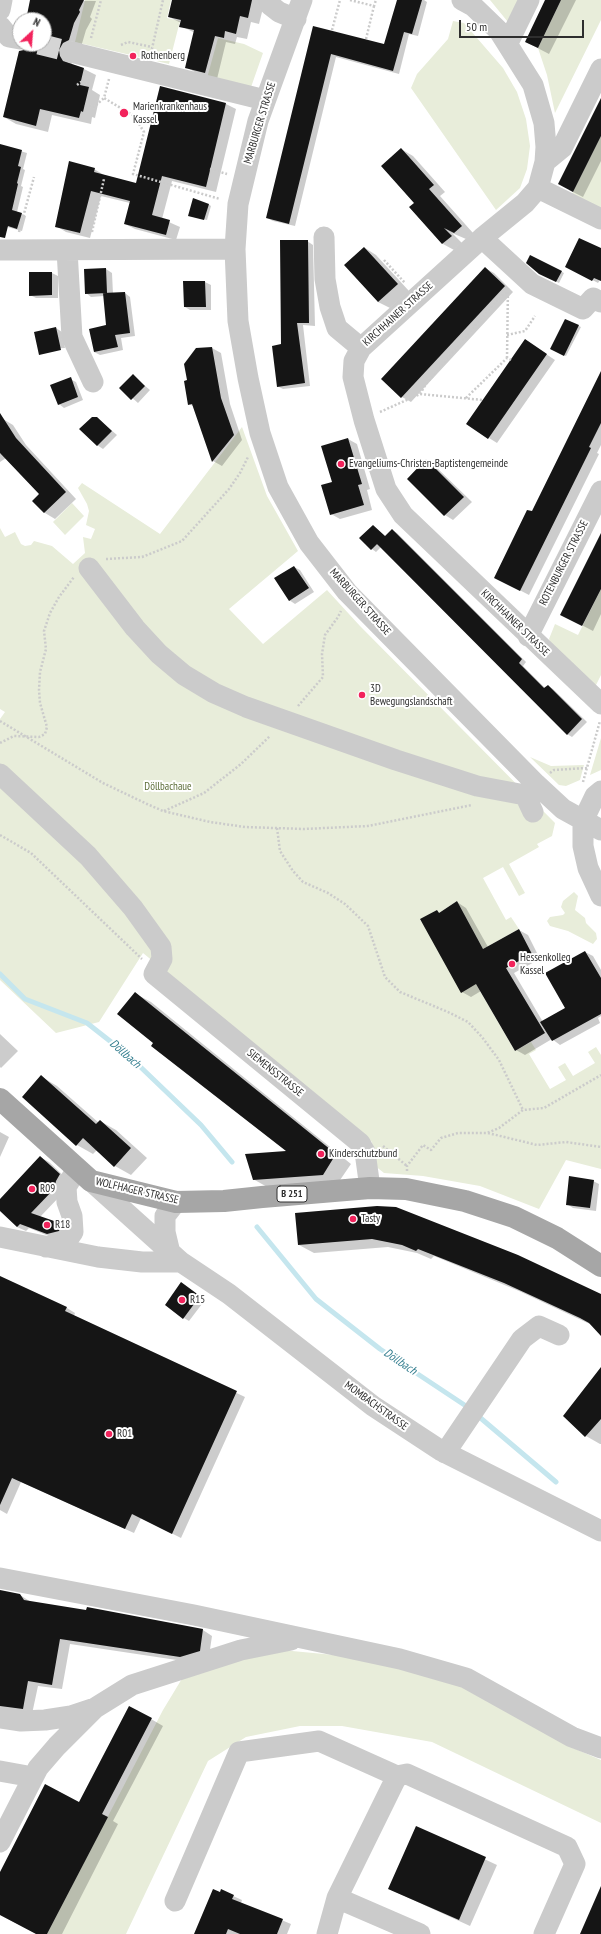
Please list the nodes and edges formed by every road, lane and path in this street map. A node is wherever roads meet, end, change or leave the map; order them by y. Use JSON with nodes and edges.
{"nodes":[{"id":1,"x":2,"y":0,"type":"edge"},
{"id":2,"x":101,"y":0,"type":"edge"},
{"id":3,"x":163,"y":0,"type":"edge"},
{"id":4,"x":268,"y":0,"type":"edge"},
{"id":5,"x":340,"y":0,"type":"edge"},
{"id":6,"x":350,"y":0,"type":"edge"},
{"id":7,"x":376,"y":0,"type":"edge"},
{"id":8,"x":462,"y":0,"type":"edge"},
{"id":9,"x":529,"y":0,"type":"edge"},
{"id":10,"x":374,"y":6,"type":"junction"},
{"id":11,"x":299,"y":9,"type":"edge"},
{"id":12,"x":0,"y":10,"type":"edge"},
{"id":13,"x":0,"y":26,"type":"edge"},
{"id":14,"x":332,"y":30,"type":"dead end"},
{"id":15,"x":12,"y":38,"type":"edge"},
{"id":16,"x":366,"y":39,"type":"dead end"},
{"id":17,"x":508,"y":43,"type":"junction"},
{"id":18,"x":79,"y":54,"type":"joint"},
{"id":19,"x":113,"y":62,"type":"junction"},
{"id":20,"x":601,"y":69,"type":"edge"},
{"id":21,"x":147,"y":71,"type":"junction"},
{"id":22,"x":81,"y":82,"type":"dead end"},
{"id":23,"x":77,"y":85,"type":"dead end"},
{"id":24,"x":104,"y":98,"type":"junction"},
{"id":25,"x":265,"y":100,"type":"junction"},
{"id":26,"x":85,"y":105,"type":"dead end"},
{"id":27,"x":545,"y":162,"type":"junction"},
{"id":28,"x":34,"y":177,"type":"dead end"},
{"id":29,"x":104,"y":179,"type":"dead end"},
{"id":30,"x":538,"y":188,"type":"junction"},
{"id":31,"x":238,"y":204,"type":"junction"},
{"id":32,"x":601,"y":219,"type":"edge"},
{"id":33,"x":324,"y":237,"type":"dead end"},
{"id":34,"x":482,"y":238,"type":"junction"},
{"id":35,"x":5,"y":249,"type":"edge"},
{"id":36,"x":235,"y":249,"type":"junction"},
{"id":37,"x":67,"y":250,"type":"junction"},
{"id":38,"x":89,"y":250,"type":"junction"},
{"id":39,"x":384,"y":260,"type":"dead end"},
{"id":40,"x":516,"y":269,"type":"junction"},
{"id":41,"x":507,"y":292,"type":"junction"},
{"id":42,"x":418,"y":297,"type":"junction"},
{"id":43,"x":601,"y":302,"type":"edge"},
{"id":44,"x":535,"y":316,"type":"dead end"},
{"id":45,"x":507,"y":335,"type":"junction"},
{"id":46,"x":361,"y":348,"type":"junction"},
{"id":47,"x":507,"y":358,"type":"junction"},
{"id":48,"x":511,"y":360,"type":"dead end"},
{"id":49,"x":93,"y":382,"type":"dead end"},
{"id":50,"x":420,"y":394,"type":"junction"},
{"id":51,"x":465,"y":398,"type":"junction"},
{"id":52,"x":483,"y":400,"type":"dead end"},
{"id":53,"x":364,"y":420,"type":"junction"},
{"id":54,"x":260,"y":434,"type":"junction"},
{"id":55,"x":601,"y":491,"type":"edge"},
{"id":56,"x":89,"y":568,"type":"junction"},
{"id":57,"x":528,"y":636,"type":"junction"},
{"id":58,"x":601,"y":704,"type":"edge"},
{"id":59,"x":601,"y":718,"type":"edge"},
{"id":60,"x":0,"y":721,"type":"edge"},
{"id":61,"x":24,"y":736,"type":"junction"},
{"id":62,"x":0,"y":743,"type":"edge"},
{"id":63,"x":586,"y":768,"type":"junction"},
{"id":64,"x":0,"y":774,"type":"edge"},
{"id":65,"x":592,"y":788,"type":"edge"},
{"id":66,"x":531,"y":797,"type":"junction"},
{"id":67,"x":479,"y":803,"type":"dead end"},
{"id":68,"x":592,"y":826,"type":"edge"},
{"id":69,"x":277,"y":828,"type":"junction"},
{"id":70,"x":0,"y":835,"type":"edge"},
{"id":71,"x":601,"y":896,"type":"edge"},
{"id":72,"x":154,"y":974,"type":"junction"},
{"id":73,"x":601,"y":1075,"type":"edge"},
{"id":74,"x":0,"y":1098,"type":"edge"},
{"id":75,"x":523,"y":1110,"type":"junction"},
{"id":76,"x":487,"y":1133,"type":"junction"},
{"id":77,"x":601,"y":1147,"type":"edge"},
{"id":78,"x":413,"y":1158,"type":"dead end"},
{"id":79,"x":84,"y":1175,"type":"junction"},
{"id":80,"x":370,"y":1188,"type":"junction"},
{"id":81,"x":176,"y":1202,"type":"junction"},
{"id":82,"x":0,"y":1237,"type":"edge"},
{"id":83,"x":46,"y":1247,"type":"junction"},
{"id":84,"x":175,"y":1257,"type":"junction"},
{"id":85,"x":601,"y":1266,"type":"edge"},
{"id":86,"x":559,"y":1335,"type":"dead end"},
{"id":87,"x":446,"y":1453,"type":"junction"},
{"id":88,"x":601,"y":1531,"type":"edge"},
{"id":89,"x":0,"y":1578,"type":"edge"},
{"id":90,"x":306,"y":1638,"type":"junction"},
{"id":91,"x":95,"y":1708,"type":"junction"},
{"id":92,"x":0,"y":1718,"type":"edge"},
{"id":93,"x":601,"y":1748,"type":"edge"},
{"id":94,"x":0,"y":1772,"type":"edge"},
{"id":95,"x":397,"y":1776,"type":"junction"},
{"id":96,"x":33,"y":1777,"type":"junction"},
{"id":97,"x":0,"y":1842,"type":"edge"},
{"id":98,"x":338,"y":1898,"type":"junction"},
{"id":99,"x":175,"y":1901,"type":"dead end"},
{"id":100,"x":327,"y":1934,"type":"edge"},
{"id":101,"x":420,"y":1934,"type":"edge"},
{"id":102,"x":544,"y":1934,"type":"edge"}],
"edges":[{"from":1,"to":12,"type":"street"},
{"from":2,"to":18,"type":"path"},
{"from":3,"to":21,"type":"path"},
{"from":4,"to":11,"type":"street"},
{"from":5,"to":14,"type":"path"},
{"from":6,"to":10,"type":"path"},
{"from":7,"to":10,"type":"path"},
{"from":8,"to":17,"type":"street","name":"KIRCHHAINER STRASSE"},
{"from":9,"to":17,"type":"street"},
{"from":10,"to":16,"type":"path"},
{"from":11,"to":25,"type":"street","name":"MARBURGER STRASSE"},
{"from":13,"to":15,"type":"street"},
{"from":17,"to":27,"type":"street","name":"KIRCHHAINER STRASSE"},
{"from":18,"to":19,"type":"street"},
{"from":19,"to":21,"type":"street"},
{"from":19,"to":24,"type":"path"},
{"from":20,"to":27,"type":"street"},
{"from":21,"to":25,"type":"street"},
{"from":22,"to":23,"type":"path"},
{"from":24,"to":26,"type":"path"},
{"from":24,"to":31,"type":"path"},
{"from":25,"to":31,"type":"street","name":"MARBURGER STRASSE"},
{"from":27,"to":30,"type":"street","name":"KIRCHHAINER STRASSE"},
{"from":28,"to":35,"type":"path"},
{"from":29,"to":38,"type":"path"},
{"from":30,"to":32,"type":"street"},
{"from":30,"to":34,"type":"street","name":"KIRCHHAINER STRASSE"},
{"from":31,"to":36,"type":"street","name":"MARBURGER STRASSE"},
{"from":33,"to":46,"type":"street"},
{"from":34,"to":40,"type":"street"},
{"from":34,"to":42,"type":"street","name":"KIRCHHAINER STRASSE"},
{"from":35,"to":37,"type":"street"},
{"from":36,"to":38,"type":"street"},
{"from":36,"to":54,"type":"street","name":"MARBURGER STRASSE"},
{"from":37,"to":38,"type":"street"},
{"from":37,"to":49,"type":"street"},
{"from":39,"to":42,"type":"path"},
{"from":40,"to":41,"type":"path"},
{"from":40,"to":43,"type":"street"},
{"from":41,"to":45,"type":"path"},
{"from":41,"to":50,"type":"path"},
{"from":42,"to":46,"type":"street","name":"KIRCHHAINER STRASSE"},
{"from":44,"to":45,"type":"path"},
{"from":45,"to":47,"type":"path"},
{"from":46,"to":53,"type":"street","name":"KIRCHHAINER STRASSE"},
{"from":47,"to":48,"type":"path"},
{"from":47,"to":51,"type":"path"},
{"from":50,"to":51,"type":"path"},
{"from":50,"to":53,"type":"path"},
{"from":51,"to":52,"type":"path"},
{"from":53,"to":57,"type":"street","name":"KIRCHHAINER STRASSE"},
{"from":54,"to":56,"type":"path"},
{"from":54,"to":66,"type":"street","name":"MARBURGER STRASSE"},
{"from":55,"to":57,"type":"street","name":"ROTENBURGER STRASSE"},
{"from":56,"to":61,"type":"path"},
{"from":56,"to":66,"type":"street"},
{"from":57,"to":58,"type":"street","name":"KIRCHHAINER STRASSE"},
{"from":59,"to":63,"type":"path"},
{"from":60,"to":61,"type":"path"},
{"from":61,"to":62,"type":"path"},
{"from":61,"to":69,"type":"path"},
{"from":63,"to":65,"type":"path"},
{"from":63,"to":66,"type":"path"},
{"from":64,"to":72,"type":"street"},
{"from":65,"to":68,"type":"street"},
{"from":66,"to":68,"type":"street","name":"MARBURGER STRASSE"},
{"from":67,"to":69,"type":"path"},
{"from":68,"to":71,"type":"street"},
{"from":69,"to":75,"type":"path"},
{"from":70,"to":72,"type":"path"},
{"from":72,"to":80,"type":"street","name":"SIEMENSSTRASSE"},
{"from":73,"to":75,"type":"path"},
{"from":74,"to":79,"type":"main road","name":"WOLFHAGER STRASSE","number":"B 251"},
{"from":75,"to":76,"type":"path"},
{"from":76,"to":77,"type":"path"},
{"from":76,"to":78,"type":"path"},
{"from":79,"to":81,"type":"main road","name":"WOLFHAGER STRASSE","number":"B 251"},
{"from":79,"to":83,"type":"street"},
{"from":79,"to":84,"type":"street","name":"MOMBACHSTRASSE"},
{"from":80,"to":81,"type":"main road","name":"WOLFHAGER STRASSE","number":"B 251"},
{"from":80,"to":85,"type":"main road","name":"WOLFHAGER STRASSE","number":"B 251"},
{"from":81,"to":84,"type":"street"},
{"from":82,"to":83,"type":"street"},
{"from":83,"to":84,"type":"street"},
{"from":84,"to":87,"type":"street","name":"MOMBACHSTRASSE"},
{"from":86,"to":87,"type":"street"},
{"from":87,"to":88,"type":"street","name":"MOMBACHSTRASSE"},
{"from":89,"to":90,"type":"street"},
{"from":90,"to":91,"type":"street"},
{"from":90,"to":93,"type":"street"},
{"from":91,"to":92,"type":"street"},
{"from":91,"to":96,"type":"street"},
{"from":94,"to":96,"type":"street"},
{"from":95,"to":98,"type":"street"},
{"from":95,"to":99,"type":"street"},
{"from":95,"to":102,"type":"street"},
{"from":96,"to":97,"type":"street"},
{"from":98,"to":100,"type":"street"},
{"from":98,"to":101,"type":"street"}]}
